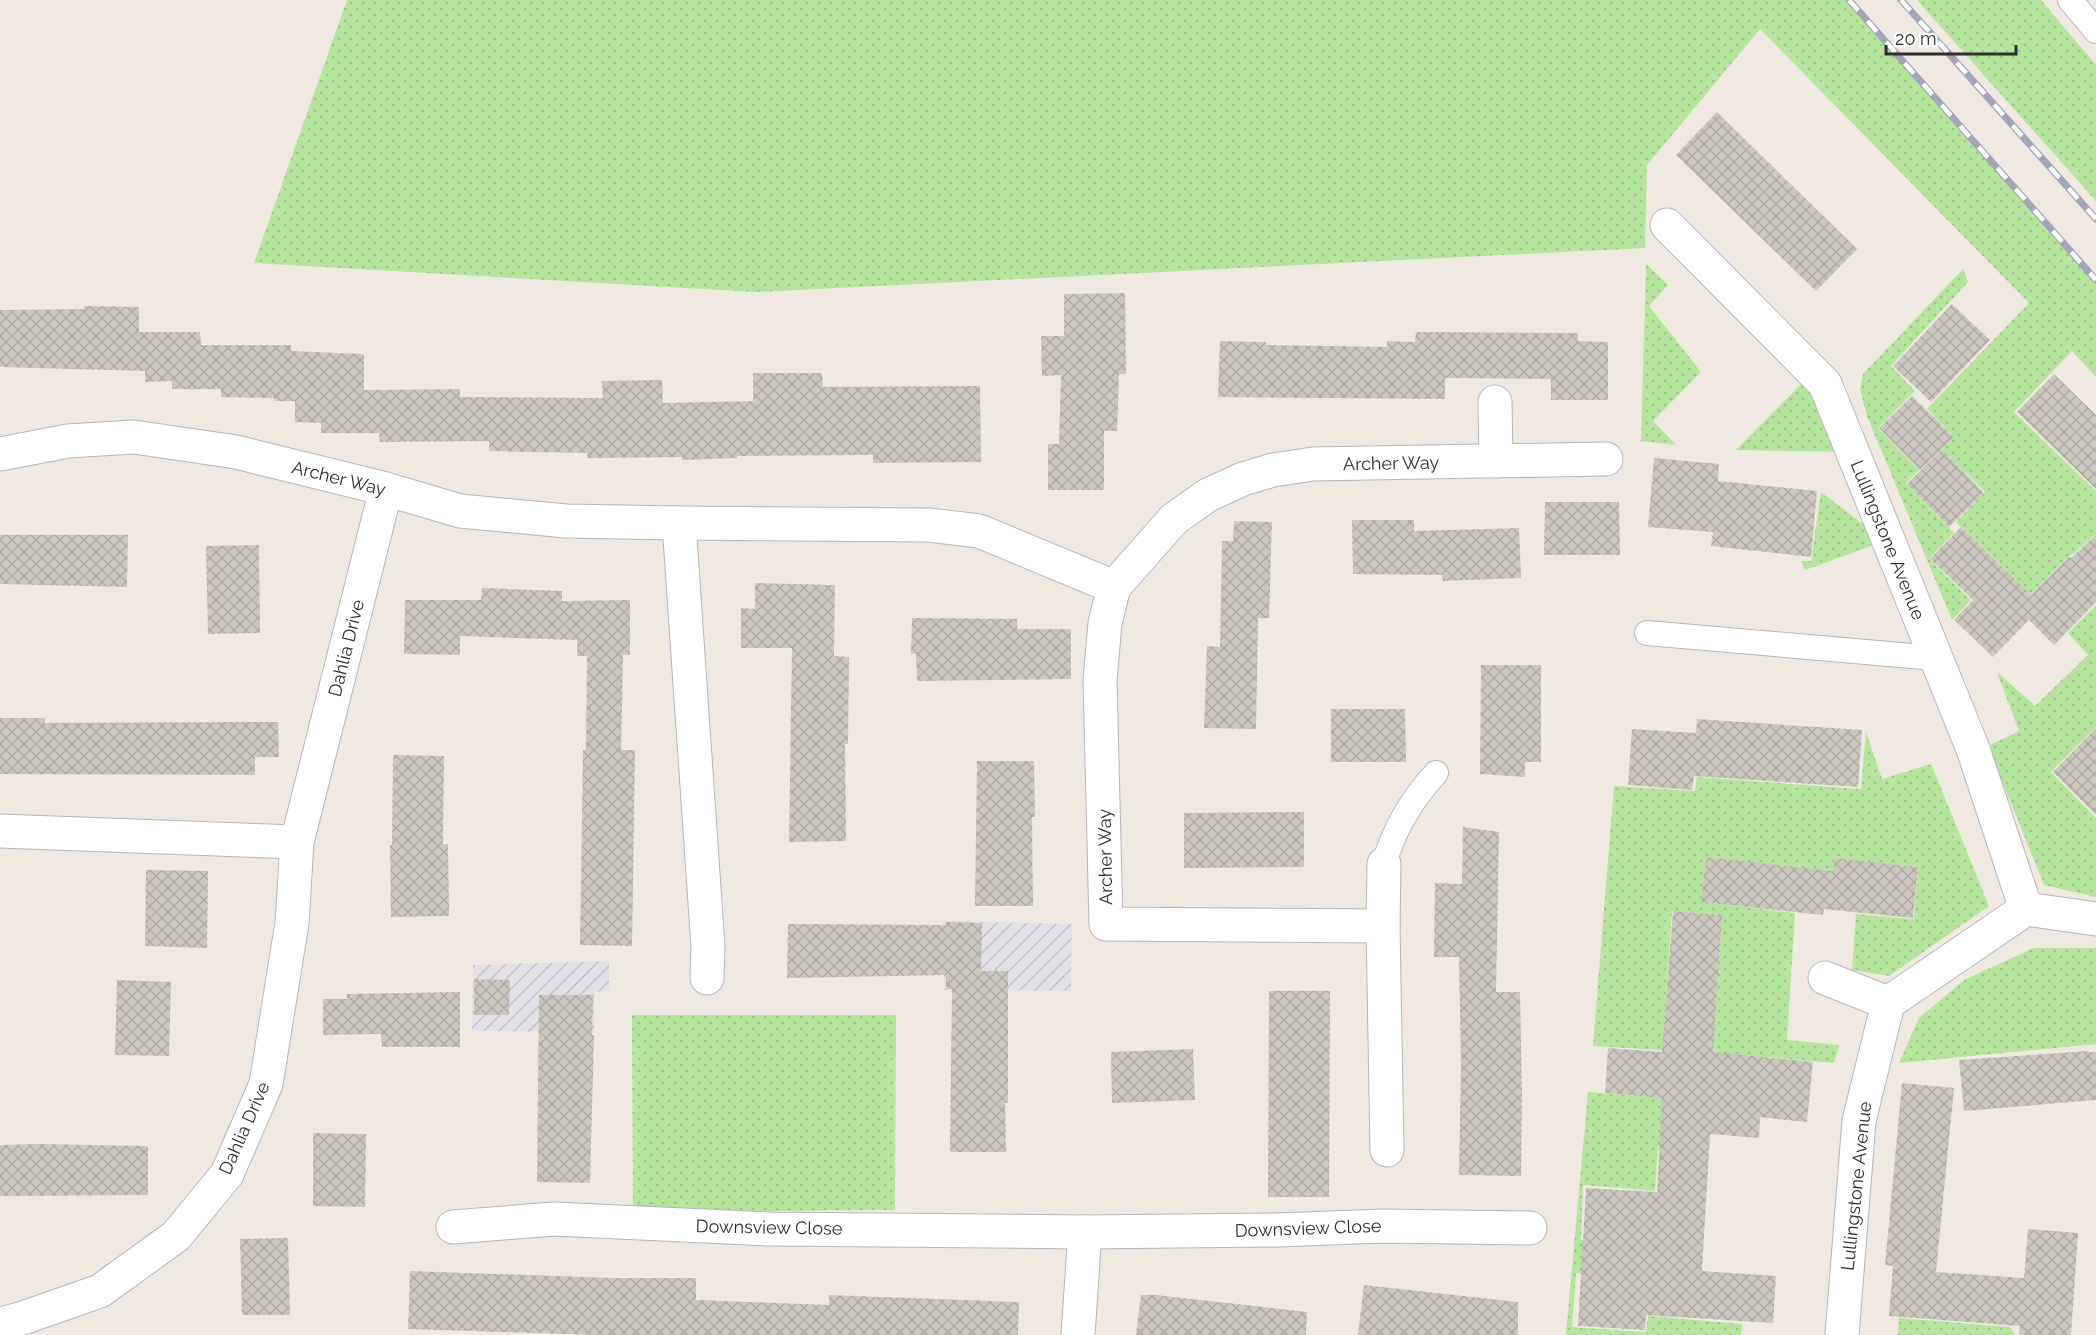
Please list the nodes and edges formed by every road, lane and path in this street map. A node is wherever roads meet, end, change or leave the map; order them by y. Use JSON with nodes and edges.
{"nodes":[{"id":1,"x":2070,"y":0,"type":"edge"},
{"id":2,"x":2096,"y":31,"type":"edge"},
{"id":3,"x":1667,"y":225,"type":"dead end"},
{"id":4,"x":1495,"y":402,"type":"dead end"},
{"id":5,"x":0,"y":454,"type":"edge"},
{"id":6,"x":1606,"y":459,"type":"dead end"},
{"id":7,"x":1496,"y":461,"type":"junction"},
{"id":8,"x":386,"y":489,"type":"junction"},
{"id":9,"x":679,"y":524,"type":"junction"},
{"id":10,"x":1114,"y":587,"type":"junction"},
{"id":11,"x":1647,"y":633,"type":"dead end"},
{"id":12,"x":1935,"y":658,"type":"junction"},
{"id":13,"x":1436,"y":773,"type":"dead end"},
{"id":14,"x":0,"y":831,"type":"edge"},
{"id":15,"x":297,"y":842,"type":"junction"},
{"id":16,"x":1384,"y":864,"type":"joint"},
{"id":17,"x":2026,"y":909,"type":"junction"},
{"id":18,"x":2096,"y":919,"type":"edge"},
{"id":19,"x":1383,"y":926,"type":"junction"},
{"id":20,"x":707,"y":978,"type":"dead end"},
{"id":21,"x":1825,"y":978,"type":"dead end"},
{"id":22,"x":1888,"y":1003,"type":"junction"},
{"id":23,"x":1387,"y":1150,"type":"dead end"},
{"id":24,"x":453,"y":1227,"type":"dead end"},
{"id":25,"x":1530,"y":1228,"type":"dead end"},
{"id":26,"x":1085,"y":1232,"type":"junction"},
{"id":27,"x":0,"y":1324,"type":"edge"},
{"id":28,"x":1078,"y":1335,"type":"edge"},
{"id":29,"x":1842,"y":1335,"type":"edge"}],
"edges":[{"from":1,"to":2,"type":"lane"},
{"from":3,"to":12,"type":"street","name":"Lullingstone Avenue"},
{"from":4,"to":7,"type":"street"},
{"from":5,"to":8,"type":"street","name":"Archer Way"},
{"from":6,"to":7,"type":"street","name":"Archer Way"},
{"from":7,"to":10,"type":"street","name":"Archer Way"},
{"from":8,"to":9,"type":"street","name":"Archer Way"},
{"from":8,"to":15,"type":"street","name":"Dahlia Drive"},
{"from":9,"to":10,"type":"street","name":"Archer Way"},
{"from":9,"to":20,"type":"street"},
{"from":10,"to":19,"type":"street","name":"Archer Way"},
{"from":11,"to":12,"type":"lane"},
{"from":12,"to":17,"type":"street","name":"Lullingstone Avenue"},
{"from":13,"to":16,"type":"lane"},
{"from":14,"to":15,"type":"street"},
{"from":15,"to":27,"type":"street","name":"Dahlia Drive"},
{"from":16,"to":19,"type":"street"},
{"from":17,"to":18,"type":"street"},
{"from":17,"to":22,"type":"street"},
{"from":19,"to":23,"type":"street"},
{"from":21,"to":22,"type":"street"},
{"from":22,"to":29,"type":"street","name":"Lullingstone Avenue"},
{"from":24,"to":26,"type":"street","name":"Downsview Close"},
{"from":25,"to":26,"type":"street","name":"Downsview Close"},
{"from":26,"to":28,"type":"street"}]}
